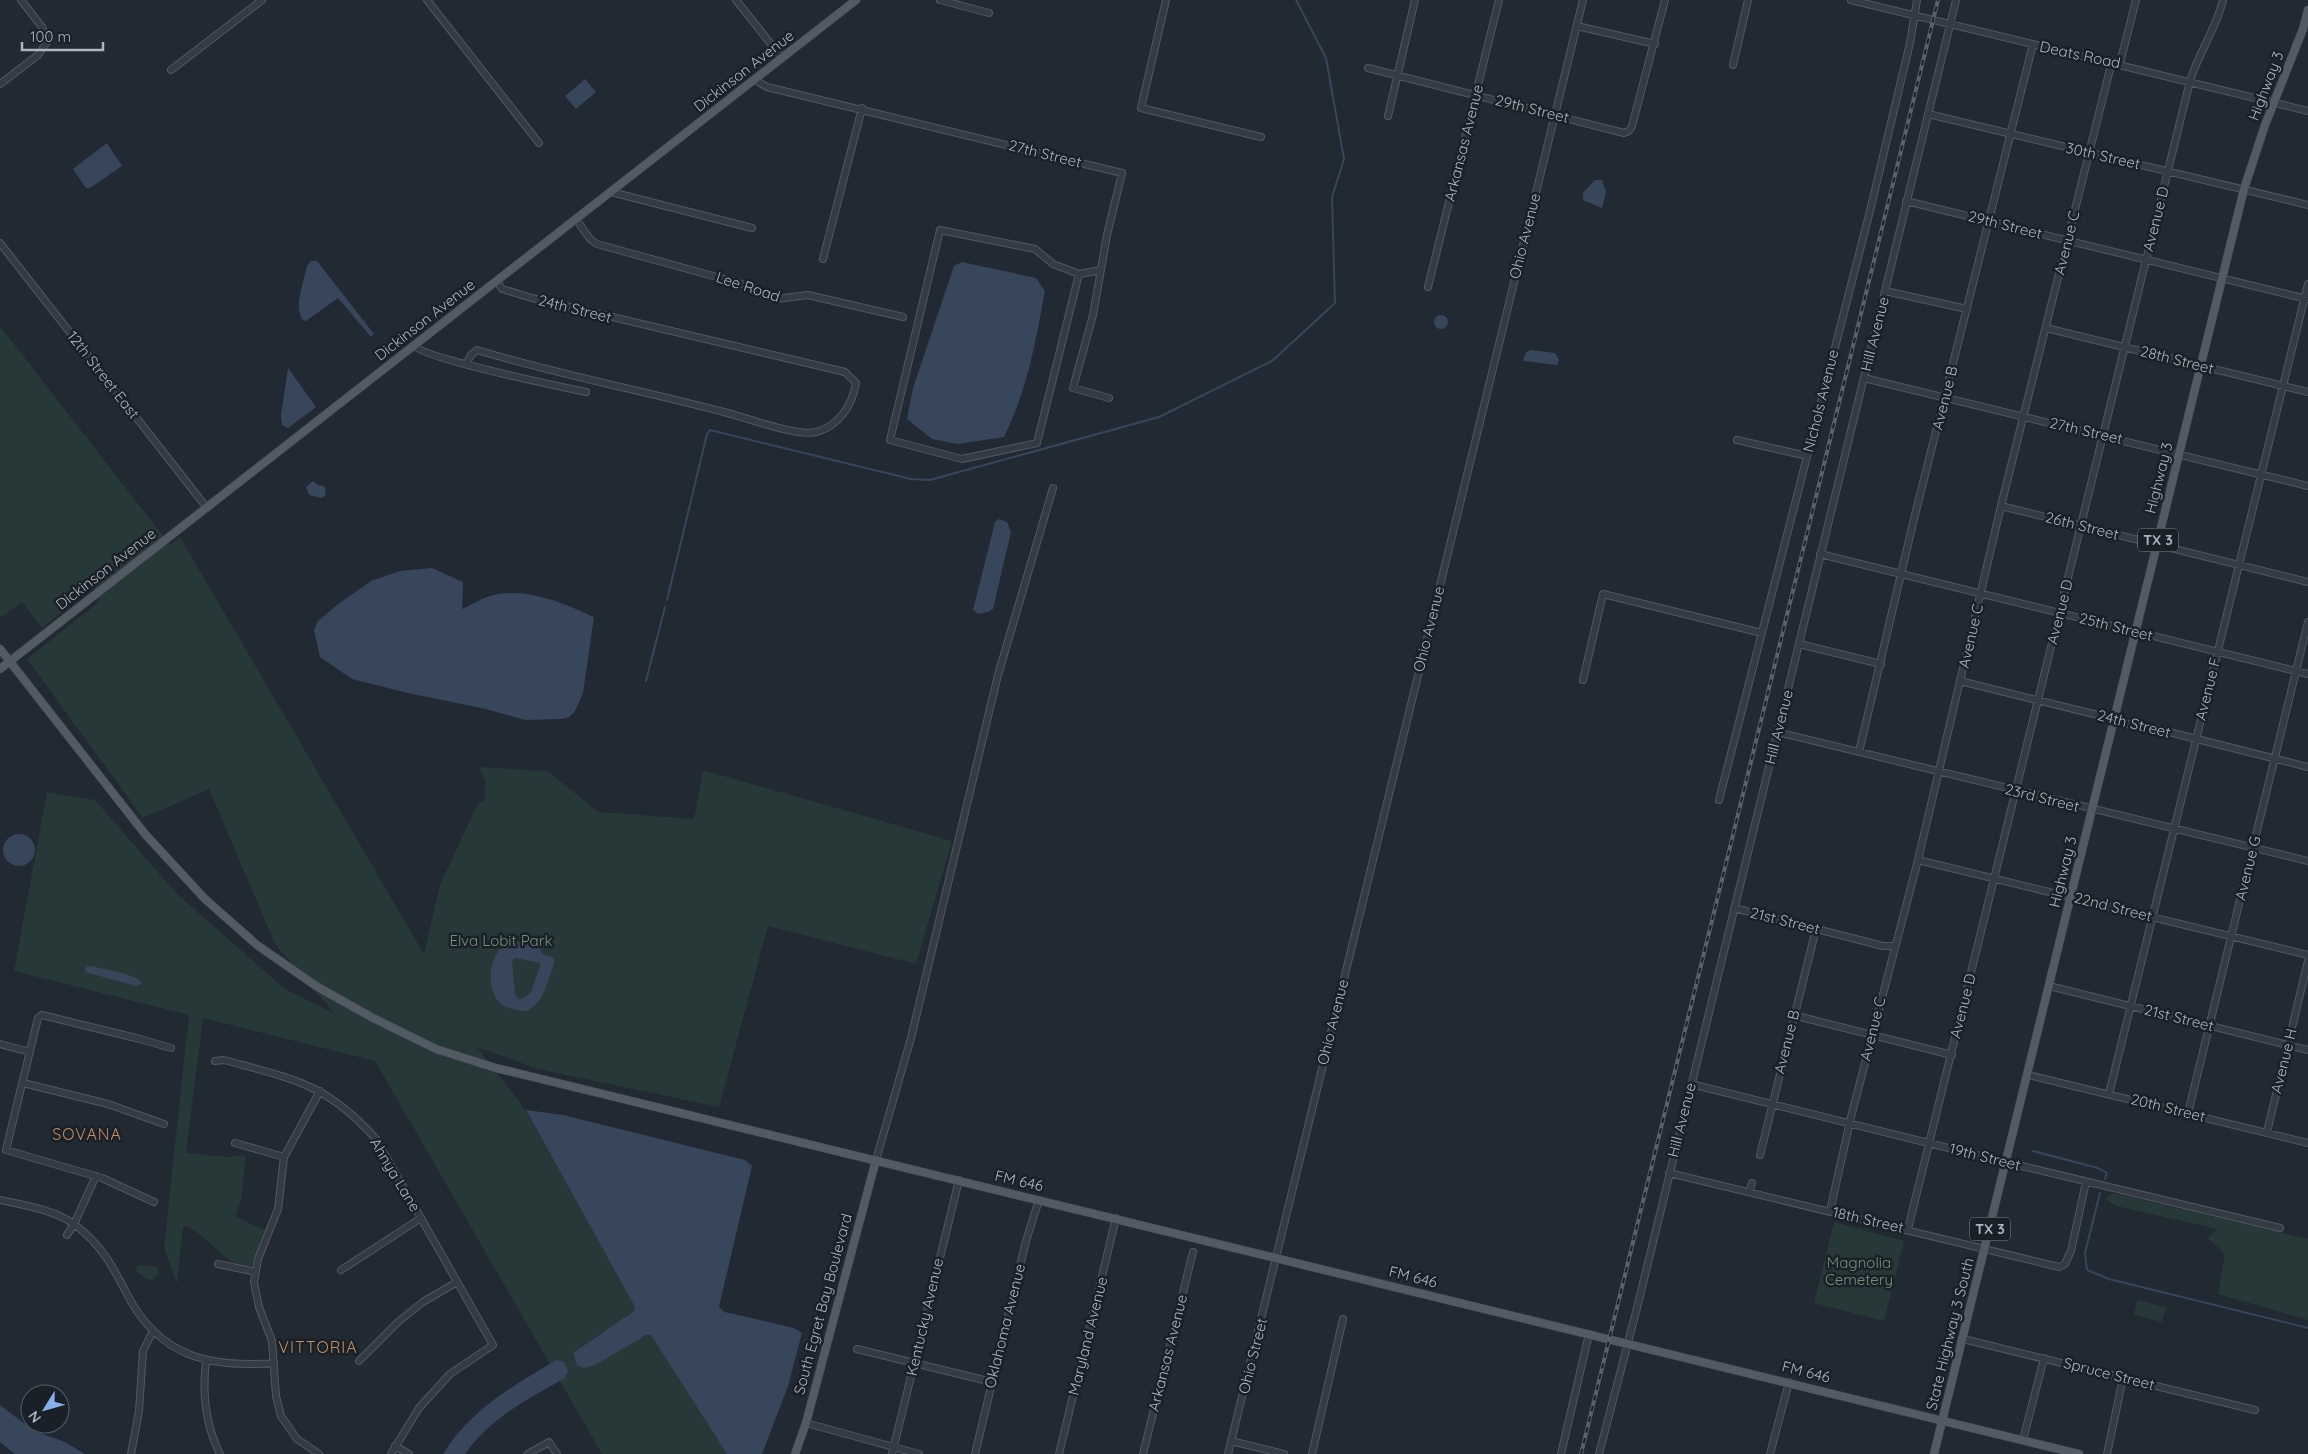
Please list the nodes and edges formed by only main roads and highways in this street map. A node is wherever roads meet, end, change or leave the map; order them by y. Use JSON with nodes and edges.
{"nodes":[{"id":1,"x":856,"y":0,"type":"edge"},
{"id":2,"x":2308,"y":10,"type":"edge"},
{"id":3,"x":2307,"y":20,"type":"edge"},
{"id":4,"x":0,"y":648,"type":"edge"},
{"id":5,"x":10,"y":662,"type":"junction"},
{"id":6,"x":0,"y":669,"type":"edge"},
{"id":7,"x":2028,"y":1075,"type":"joint"},
{"id":8,"x":876,"y":1160,"type":"junction"},
{"id":9,"x":1943,"y":1420,"type":"junction"},
{"id":10,"x":795,"y":1454,"type":"edge"},
{"id":11,"x":1934,"y":1454,"type":"edge"},
{"id":12,"x":2079,"y":1454,"type":"edge"}],
"edges":[{"from":1,"to":5,"type":"main road","name":"Dickinson Avenue"},
{"from":2,"to":3,"type":"main road","name":"Highway 3","number":"TX 3"},
{"from":3,"to":7,"type":"main road","name":"Highway 3","number":"TX 3"},
{"from":4,"to":5,"type":"main road","number":"FM 646"},
{"from":5,"to":6,"type":"main road","name":"Dickinson Avenue"},
{"from":5,"to":8,"type":"main road","number":"FM 646"},
{"from":7,"to":9,"type":"main road","name":"State Highway 3 South","number":"TX 3"},
{"from":8,"to":9,"type":"main road","name":"FM 646","number":"FM 646"},
{"from":8,"to":10,"type":"main road","name":"South Egret Bay Boulevard"},
{"from":9,"to":11,"type":"main road","name":"State Highway 3 South","number":"TX 3"},
{"from":9,"to":12,"type":"main road","number":"FM 646"}]}
